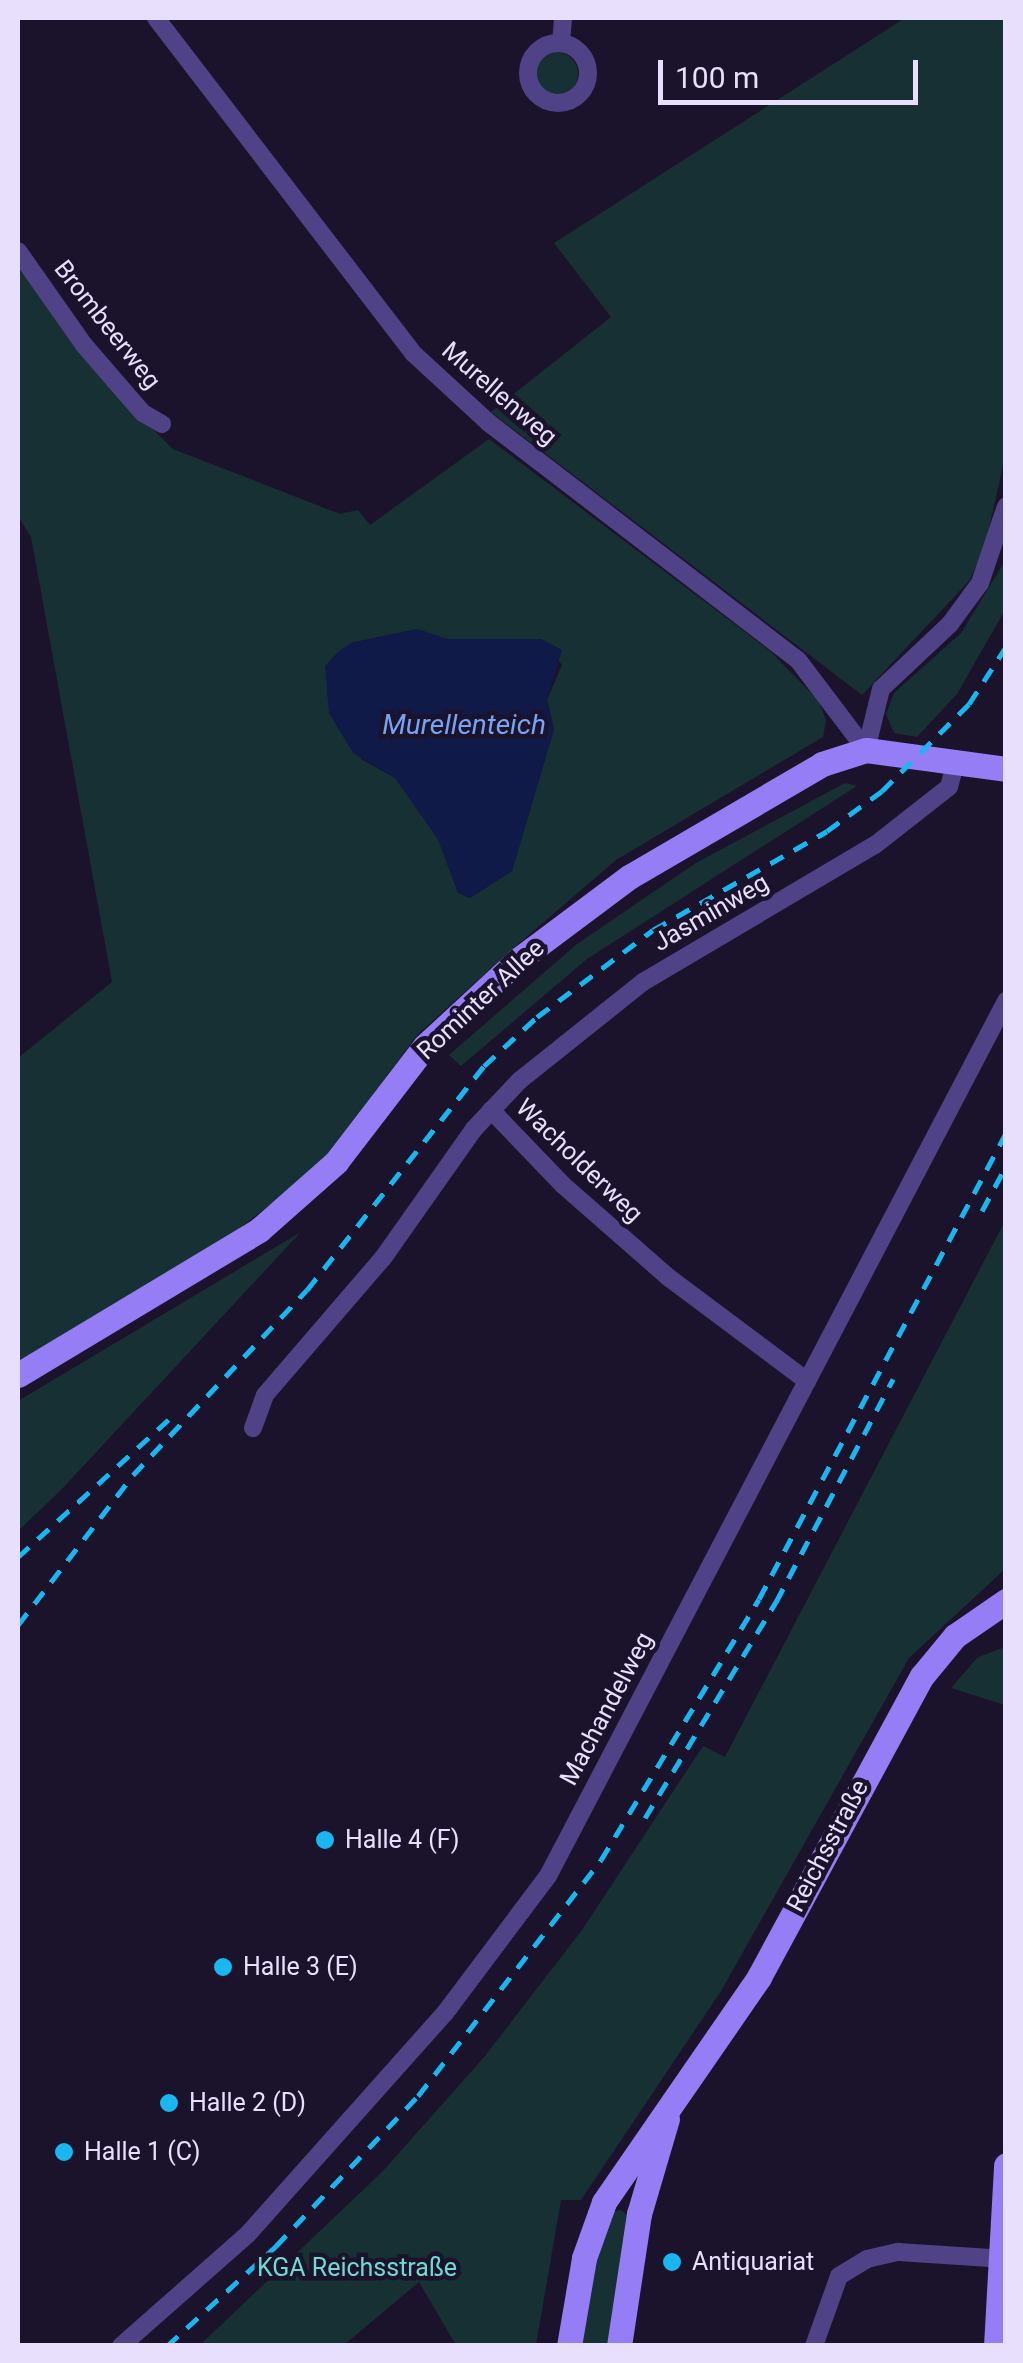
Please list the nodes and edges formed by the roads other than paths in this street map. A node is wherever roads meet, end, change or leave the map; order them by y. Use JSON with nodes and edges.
{"nodes":[{"id":1,"x":156,"y":18,"type":"edge"},
{"id":2,"x":563,"y":18,"type":"edge"},
{"id":3,"x":561,"y":42,"type":"dead end"},
{"id":4,"x":18,"y":251,"type":"edge"},
{"id":5,"x":162,"y":424,"type":"dead end"},
{"id":6,"x":1006,"y":506,"type":"edge"},
{"id":7,"x":866,"y":750,"type":"junction"},
{"id":8,"x":955,"y":765,"type":"junction"},
{"id":9,"x":1006,"y":769,"type":"edge"},
{"id":10,"x":1006,"y":1001,"type":"edge"},
{"id":11,"x":491,"y":1110,"type":"junction"},
{"id":12,"x":18,"y":1375,"type":"edge"},
{"id":13,"x":807,"y":1381,"type":"junction"},
{"id":14,"x":252,"y":1428,"type":"dead end"},
{"id":15,"x":1006,"y":1601,"type":"edge"},
{"id":16,"x":670,"y":2110,"type":"junction"},
{"id":17,"x":1006,"y":2165,"type":"edge"},
{"id":18,"x":1003,"y":2259,"type":"edge"},
{"id":19,"x":121,"y":2346,"type":"edge"},
{"id":20,"x":570,"y":2346,"type":"edge"},
{"id":21,"x":619,"y":2346,"type":"edge"},
{"id":22,"x":814,"y":2346,"type":"edge"},
{"id":23,"x":996,"y":2346,"type":"edge"}],
"edges":[{"from":1,"to":7,"type":"street","name":"Murellenweg"},
{"from":2,"to":3,"type":"street"},
{"from":4,"to":5,"type":"street","name":"Brombeerweg"},
{"from":6,"to":7,"type":"street"},
{"from":7,"to":8,"type":"main road","name":"Rominter Allee"},
{"from":7,"to":12,"type":"main road","name":"Rominter Allee"},
{"from":8,"to":9,"type":"main road","name":"Rominter Allee"},
{"from":8,"to":11,"type":"street","name":"Jasminweg"},
{"from":10,"to":13,"type":"street","name":"Machandelweg"},
{"from":11,"to":13,"type":"street","name":"Wacholderweg"},
{"from":11,"to":14,"type":"street","name":"Wacholderweg"},
{"from":13,"to":19,"type":"street","name":"Machandelweg"},
{"from":15,"to":16,"type":"main road","name":"Reichsstraße"},
{"from":16,"to":20,"type":"main road","name":"Reichsstraße"},
{"from":16,"to":21,"type":"main road","name":"Reichsstraße"},
{"from":17,"to":18,"type":"main road"},
{"from":18,"to":22,"type":"street"},
{"from":18,"to":23,"type":"main road"}]}
